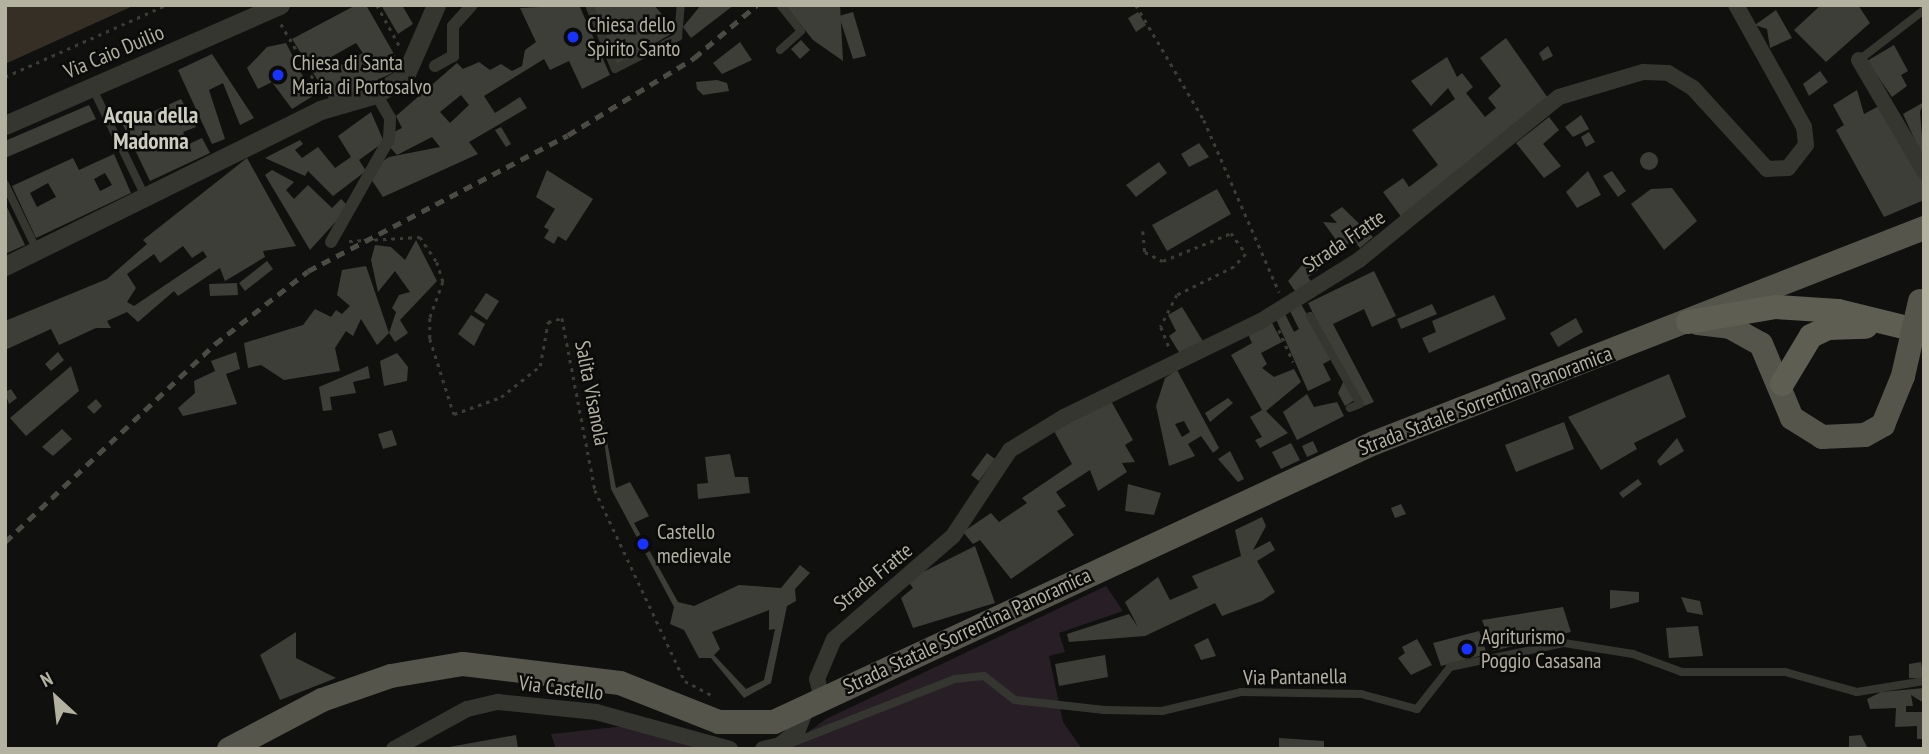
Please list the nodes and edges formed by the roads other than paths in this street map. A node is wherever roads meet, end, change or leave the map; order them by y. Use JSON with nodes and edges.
{"nodes":[{"id":1,"x":436,"y":5,"type":"edge"},
{"id":2,"x":472,"y":5,"type":"edge"},
{"id":3,"x":589,"y":5,"type":"edge"},
{"id":4,"x":681,"y":5,"type":"edge"},
{"id":5,"x":780,"y":5,"type":"edge"},
{"id":6,"x":1736,"y":5,"type":"edge"},
{"id":7,"x":276,"y":7,"type":"edge"},
{"id":8,"x":1924,"y":10,"type":"edge"},
{"id":9,"x":780,"y":50,"type":"dead end"},
{"id":10,"x":1858,"y":60,"type":"joint"},
{"id":11,"x":435,"y":66,"type":"dead end"},
{"id":12,"x":92,"y":86,"type":"junction"},
{"id":13,"x":376,"y":94,"type":"junction"},
{"id":14,"x":5,"y":125,"type":"edge"},
{"id":15,"x":1924,"y":171,"type":"edge"},
{"id":16,"x":5,"y":184,"type":"edge"},
{"id":17,"x":145,"y":196,"type":"junction"},
{"id":18,"x":1924,"y":228,"type":"edge"},
{"id":19,"x":331,"y":242,"type":"road end"},
{"id":20,"x":37,"y":251,"type":"junction"},
{"id":21,"x":5,"y":266,"type":"edge"},
{"id":22,"x":1922,"y":297,"type":"edge"},
{"id":23,"x":1310,"y":316,"type":"dead end"},
{"id":24,"x":1688,"y":322,"type":"junction"},
{"id":25,"x":1914,"y":329,"type":"edge"},
{"id":26,"x":1782,"y":384,"type":"junction"},
{"id":27,"x":1350,"y":408,"type":"dead end"},
{"id":28,"x":1924,"y":681,"type":"edge"},
{"id":29,"x":814,"y":703,"type":"junction"},
{"id":30,"x":776,"y":747,"type":"edge"},
{"id":31,"x":229,"y":749,"type":"edge"},
{"id":32,"x":394,"y":749,"type":"edge"},
{"id":33,"x":730,"y":749,"type":"edge"},
{"id":34,"x":763,"y":749,"type":"edge"}],
"edges":[{"from":1,"to":13,"type":"street"},
{"from":2,"to":11,"type":"street"},
{"from":3,"to":4,"type":"lane"},
{"from":5,"to":9,"type":"lane"},
{"from":6,"to":29,"type":"street","name":"Strada Fratte"},
{"from":7,"to":12,"type":"street","name":"Via Caio Duilio"},
{"from":8,"to":10,"type":"lane"},
{"from":10,"to":15,"type":"street"},
{"from":12,"to":14,"type":"street","name":"Via Caio Duilio"},
{"from":12,"to":17,"type":"lane"},
{"from":13,"to":17,"type":"street"},
{"from":13,"to":19,"type":"street"},
{"from":16,"to":20,"type":"lane"},
{"from":17,"to":20,"type":"street"},
{"from":18,"to":24,"type":"main road","name":"Strada Statale Sorrentina Panoramica"},
{"from":20,"to":21,"type":"street"},
{"from":22,"to":26,"type":"main road","bridge":true},
{"from":23,"to":27,"type":"lane"},
{"from":24,"to":25,"type":"highway"},
{"from":24,"to":26,"type":"main road"},
{"from":24,"to":29,"type":"main road","name":"Strada Statale Sorrentina Panoramica"},
{"from":25,"to":26,"type":"highway"},
{"from":28,"to":30,"type":"lane","name":"Via Pantanella"},
{"from":29,"to":30,"type":"street"},
{"from":29,"to":31,"type":"main road","name":"Strada Statale Sorrentina Panoramica"},
{"from":30,"to":34,"type":"street"},
{"from":32,"to":33,"type":"street","name":"Via Castello"}]}
